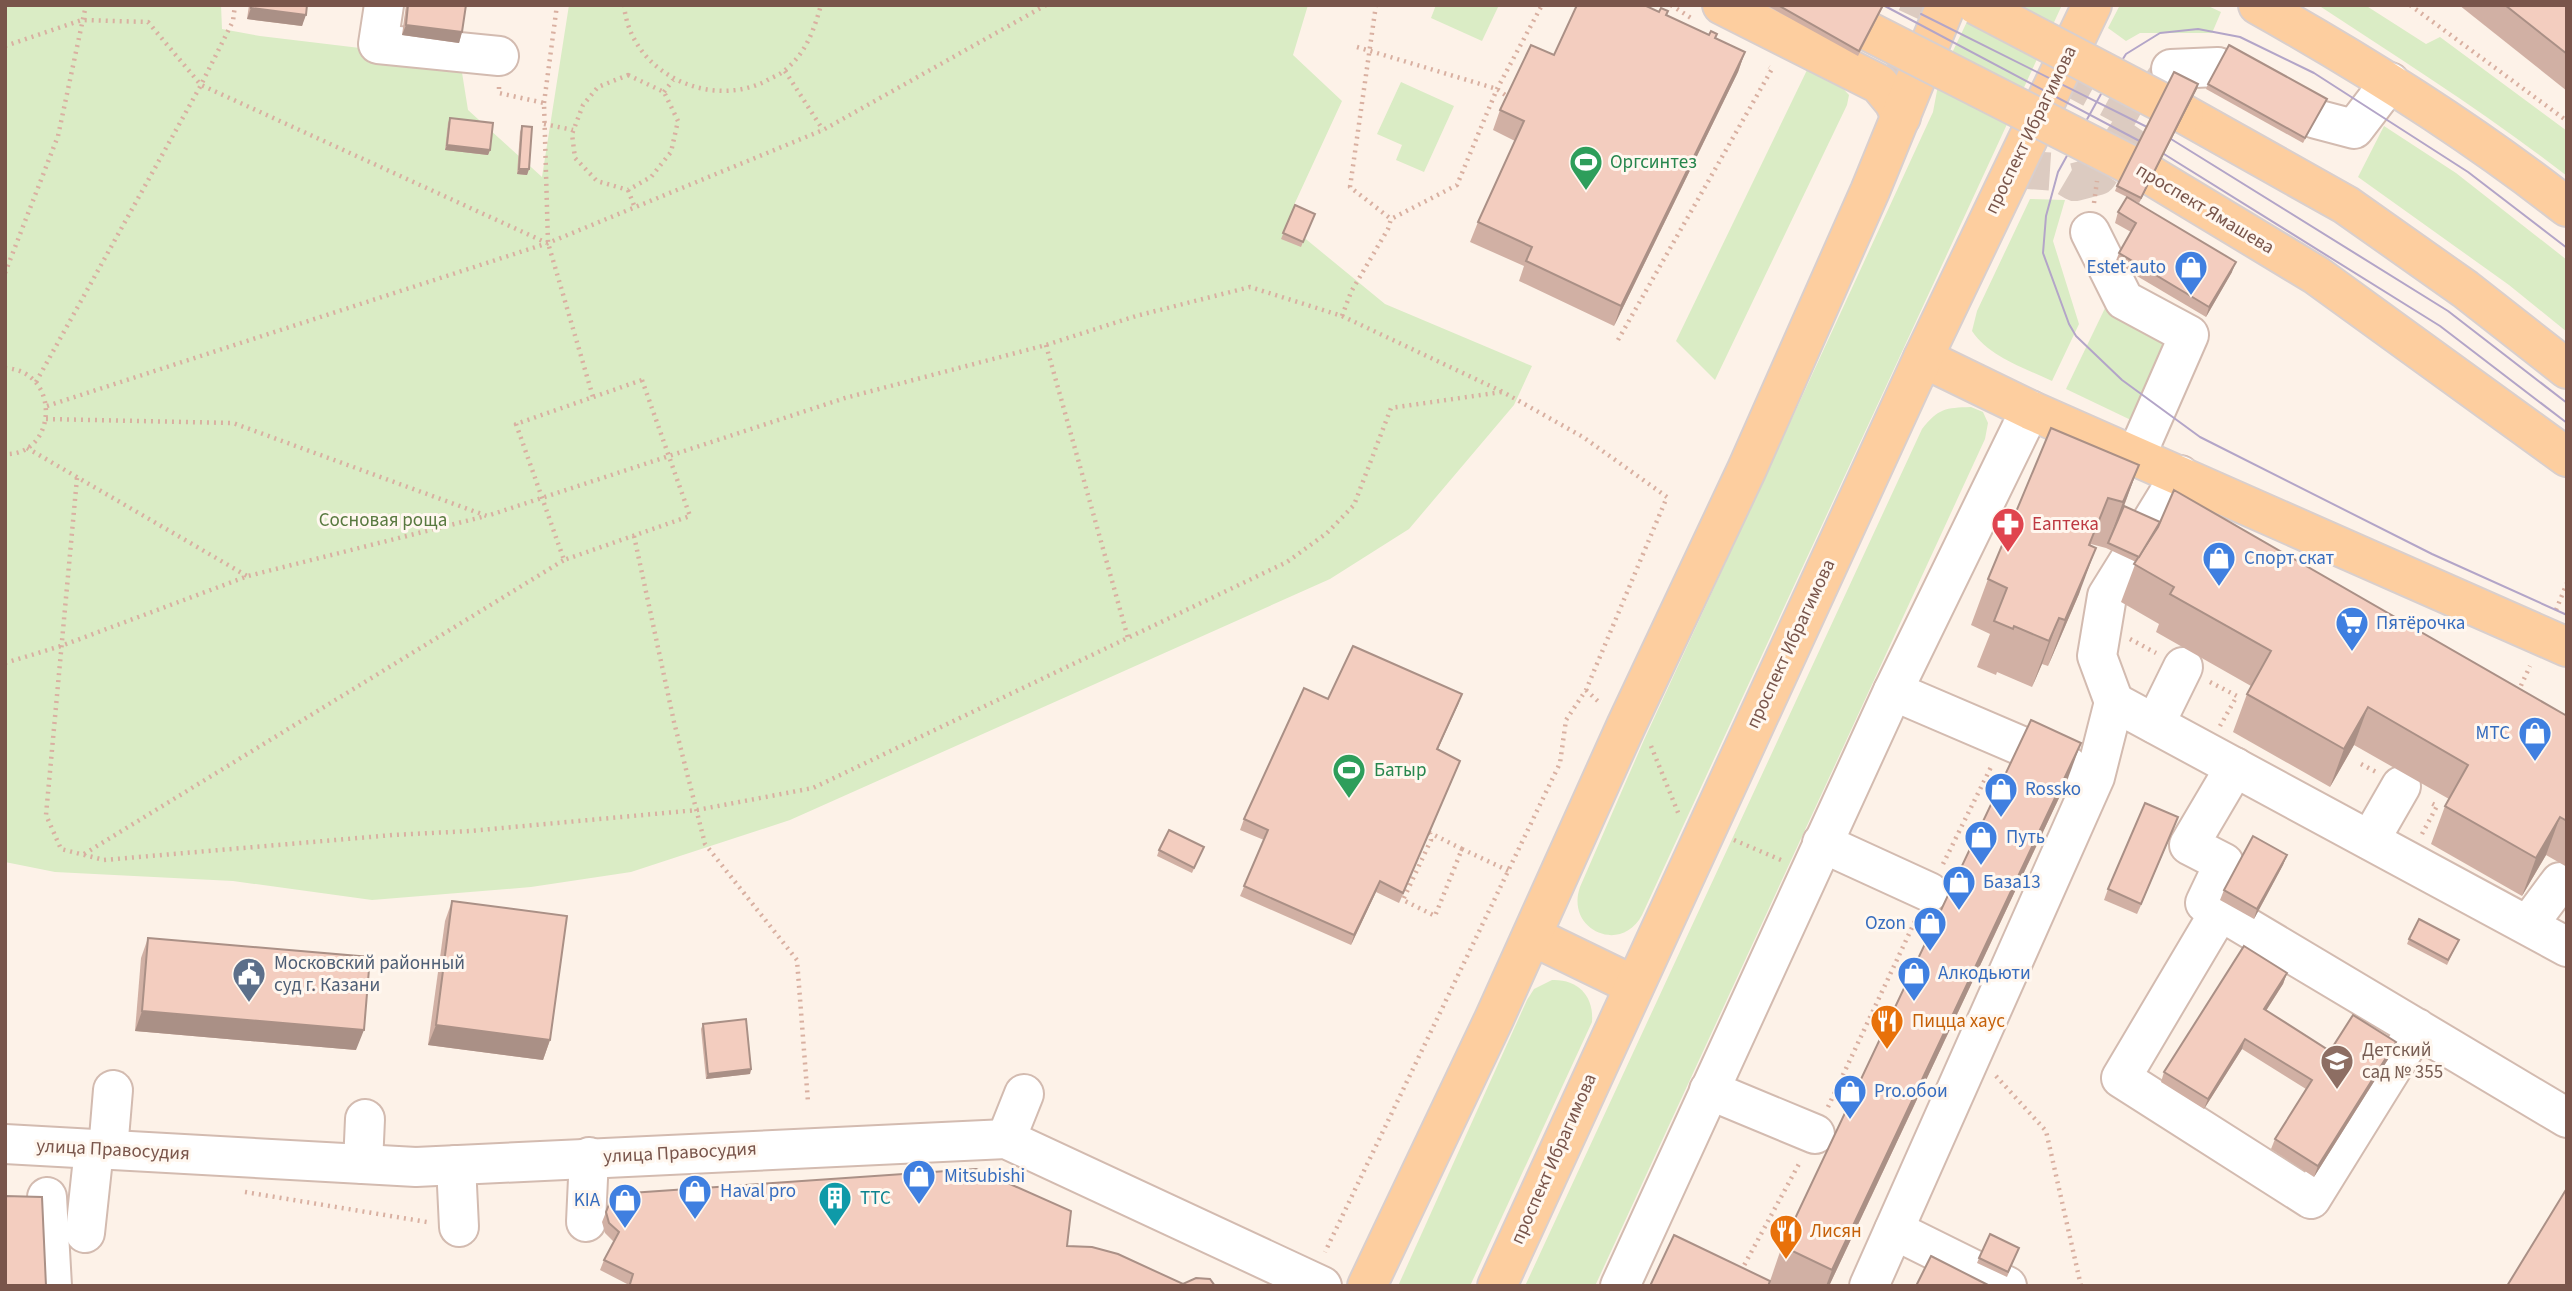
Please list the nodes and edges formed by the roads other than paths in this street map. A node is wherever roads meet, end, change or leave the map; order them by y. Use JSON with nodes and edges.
{"nodes":[{"id":1,"x":384,"y":5,"type":"edge"},
{"id":2,"x":1946,"y":5,"type":"edge"},
{"id":3,"x":1976,"y":5,"type":"edge"},
{"id":4,"x":2092,"y":5,"type":"edge"},
{"id":5,"x":2260,"y":6,"type":"edge"},
{"id":6,"x":1713,"y":16,"type":"edge"},
{"id":7,"x":1843,"y":18,"type":"edge"},
{"id":8,"x":499,"y":56,"type":"road end"},
{"id":9,"x":2218,"y":66,"type":"edge"},
{"id":10,"x":2171,"y":69,"type":"dead end"},
{"id":11,"x":2390,"y":82,"type":"junction"},
{"id":12,"x":1901,"y":117,"type":"junction"},
{"id":13,"x":2316,"y":119,"type":"edge"},
{"id":14,"x":2567,"y":206,"type":"edge"},
{"id":15,"x":2090,"y":232,"type":"dead end"},
{"id":16,"x":1923,"y":358,"type":"junction"},
{"id":17,"x":2567,"y":369,"type":"edge"},
{"id":18,"x":2030,"y":410,"type":"junction"},
{"id":19,"x":2136,"y":456,"type":"junction"},
{"id":20,"x":2567,"y":457,"type":"edge"},
{"id":21,"x":2179,"y":475,"type":"junction"},
{"id":22,"x":2150,"y":524,"type":"edge"},
{"id":23,"x":2130,"y":559,"type":"edge"},
{"id":24,"x":2567,"y":648,"type":"edge"},
{"id":25,"x":2183,"y":667,"type":"dead end"},
{"id":26,"x":1893,"y":691,"type":"junction"},
{"id":27,"x":2114,"y":702,"type":"junction"},
{"id":28,"x":2155,"y":724,"type":"junction"},
{"id":29,"x":2235,"y":768,"type":"junction"},
{"id":30,"x":2095,"y":777,"type":"junction"},
{"id":31,"x":2401,"y":786,"type":"dead end"},
{"id":32,"x":2370,"y":840,"type":"junction"},
{"id":33,"x":1822,"y":843,"type":"junction"},
{"id":34,"x":2567,"y":886,"type":"edge"},
{"id":35,"x":1929,"y":892,"type":"road end"},
{"id":36,"x":2220,"y":911,"type":"junction"},
{"id":37,"x":2528,"y":925,"type":"junction"},
{"id":38,"x":1532,"y":936,"type":"junction"},
{"id":39,"x":2567,"y":947,"type":"edge"},
{"id":40,"x":1633,"y":985,"type":"junction"},
{"id":41,"x":2417,"y":1028,"type":"junction"},
{"id":42,"x":113,"y":1090,"type":"dead end"},
{"id":43,"x":1709,"y":1090,"type":"junction"},
{"id":44,"x":1024,"y":1094,"type":"dead end"},
{"id":45,"x":2567,"y":1118,"type":"edge"},
{"id":46,"x":365,"y":1119,"type":"dead end"},
{"id":47,"x":1815,"y":1134,"type":"road end"},
{"id":48,"x":1006,"y":1139,"type":"junction"},
{"id":49,"x":5,"y":1144,"type":"edge"},
{"id":50,"x":101,"y":1150,"type":"junction"},
{"id":51,"x":589,"y":1157,"type":"junction"},
{"id":52,"x":363,"y":1164,"type":"junction"},
{"id":53,"x":456,"y":1165,"type":"junction"},
{"id":54,"x":47,"y":1197,"type":"dead end"},
{"id":55,"x":586,"y":1222,"type":"dead end"},
{"id":56,"x":459,"y":1227,"type":"road end"},
{"id":57,"x":1894,"y":1230,"type":"junction"},
{"id":58,"x":85,"y":1233,"type":"dead end"},
{"id":59,"x":1257,"y":1272,"type":"edge"},
{"id":60,"x":1318,"y":1284,"type":"edge"},
{"id":61,"x":52,"y":1286,"type":"edge"},
{"id":62,"x":1367,"y":1286,"type":"edge"},
{"id":63,"x":1497,"y":1286,"type":"edge"},
{"id":64,"x":1620,"y":1286,"type":"edge"},
{"id":65,"x":1869,"y":1286,"type":"edge"},
{"id":66,"x":2007,"y":1286,"type":"edge"}],
"edges":[{"from":1,"to":8,"type":"street"},
{"from":2,"to":12,"type":"main road"},
{"from":3,"to":17,"type":"main road","bridge":true},
{"from":4,"to":16,"type":"main road","name":"проспект Ибрагимова"},
{"from":5,"to":11,"type":"main road"},
{"from":6,"to":12,"type":"main road"},
{"from":7,"to":20,"type":"main road","name":"проспект Ямашева","bridge":true},
{"from":9,"to":10,"type":"street"},
{"from":11,"to":13,"type":"street"},
{"from":11,"to":14,"type":"main road"},
{"from":12,"to":38,"type":"main road"},
{"from":15,"to":19,"type":"street"},
{"from":16,"to":18,"type":"main road"},
{"from":16,"to":40,"type":"main road","name":"проспект Ибрагимова"},
{"from":18,"to":19,"type":"main road"},
{"from":18,"to":26,"type":"street"},
{"from":19,"to":21,"type":"main road"},
{"from":21,"to":22,"type":"street"},
{"from":21,"to":24,"type":"main road"},
{"from":23,"to":27,"type":"street"},
{"from":25,"to":28,"type":"street"},
{"from":26,"to":30,"type":"street"},
{"from":26,"to":33,"type":"street"},
{"from":27,"to":28,"type":"street"},
{"from":27,"to":30,"type":"street"},
{"from":28,"to":29,"type":"street"},
{"from":29,"to":32,"type":"street"},
{"from":29,"to":36,"type":"street"},
{"from":30,"to":57,"type":"street"},
{"from":31,"to":32,"type":"street"},
{"from":32,"to":37,"type":"street"},
{"from":33,"to":35,"type":"street"},
{"from":33,"to":43,"type":"street"},
{"from":34,"to":37,"type":"street"},
{"from":36,"to":41,"type":"street"},
{"from":36,"to":41,"type":"street"},
{"from":37,"to":39,"type":"street"},
{"from":38,"to":40,"type":"main road"},
{"from":38,"to":62,"type":"main road"},
{"from":40,"to":63,"type":"main road","name":"проспект Ибрагимова"},
{"from":41,"to":45,"type":"street"},
{"from":42,"to":50,"type":"street"},
{"from":43,"to":47,"type":"street"},
{"from":43,"to":64,"type":"street"},
{"from":44,"to":48,"type":"street"},
{"from":46,"to":52,"type":"street"},
{"from":48,"to":51,"type":"street","name":"улица Правосудия"},
{"from":48,"to":59,"type":"street","name":"улица Правосудия"},
{"from":49,"to":50,"type":"street","name":"улица Правосудия"},
{"from":50,"to":52,"type":"street","name":"улица Правосудия"},
{"from":50,"to":58,"type":"street"},
{"from":51,"to":53,"type":"street","name":"улица Правосудия"},
{"from":51,"to":55,"type":"street"},
{"from":52,"to":53,"type":"street","name":"улица Правосудия"},
{"from":53,"to":56,"type":"street"},
{"from":54,"to":61,"type":"street"},
{"from":57,"to":65,"type":"street"},
{"from":57,"to":66,"type":"street"},
{"from":59,"to":60,"type":"street","name":"улица Правосудия"}]}
